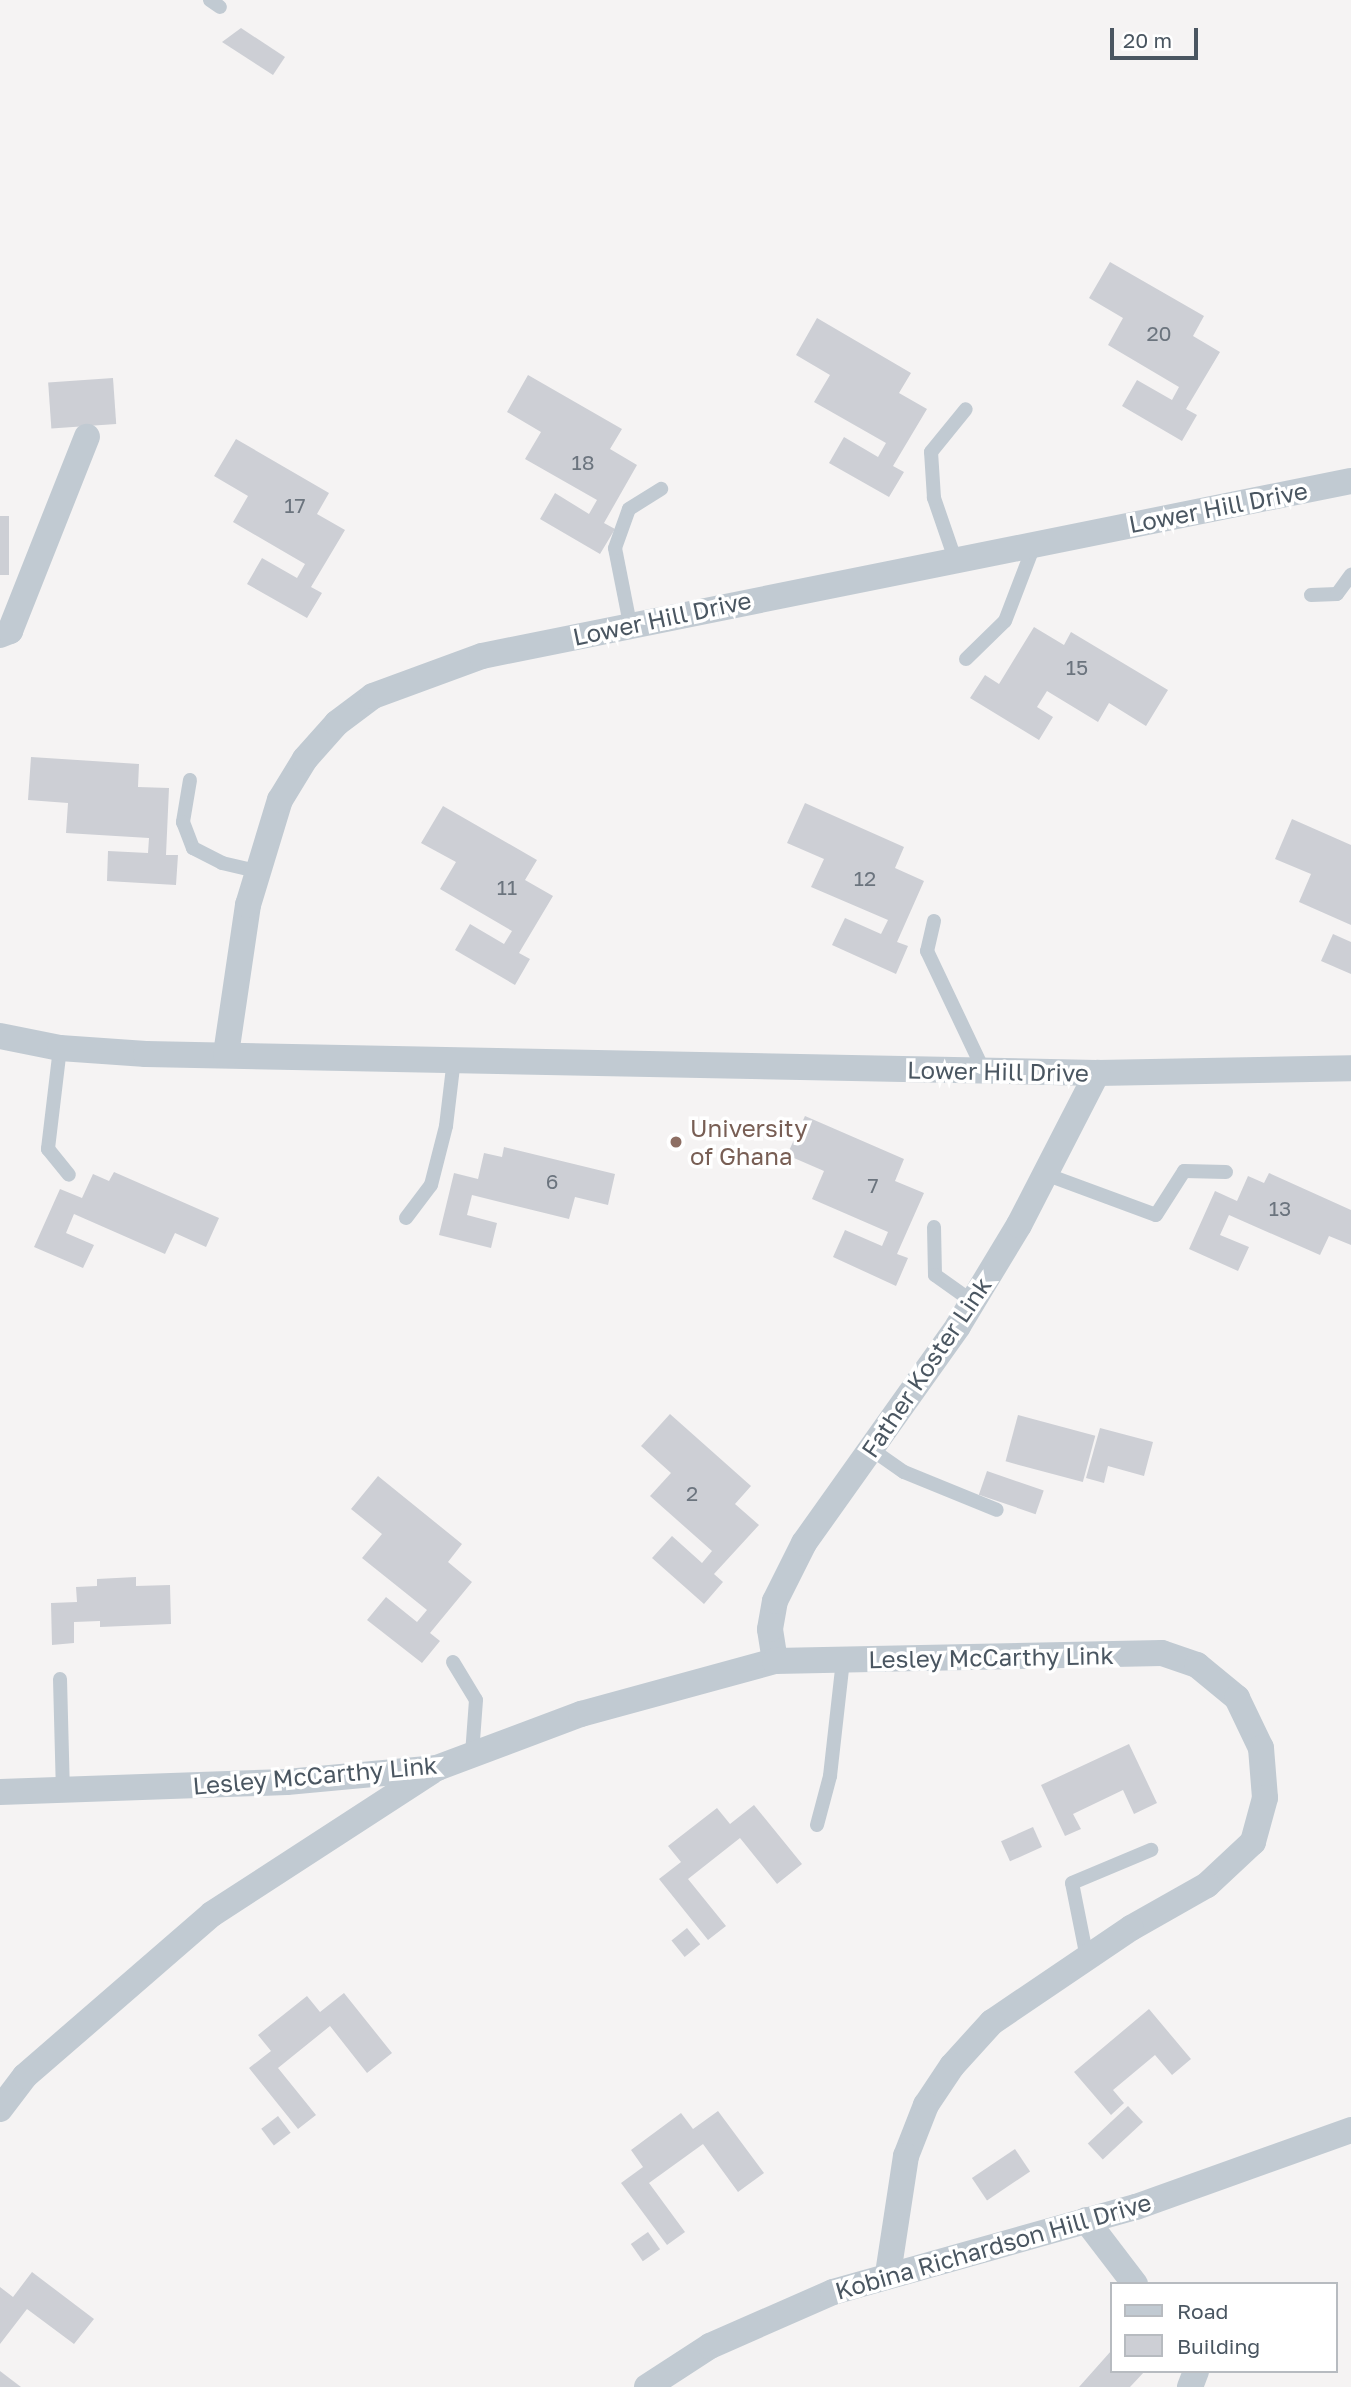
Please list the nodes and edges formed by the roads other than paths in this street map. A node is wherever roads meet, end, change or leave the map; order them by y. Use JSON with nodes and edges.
{"nodes":[{"id":1,"x":966,"y":409,"type":"dead end"},
{"id":2,"x":87,"y":437,"type":"dead end"},
{"id":3,"x":1351,"y":481,"type":"edge"},
{"id":4,"x":661,"y":489,"type":"dead end"},
{"id":5,"x":1035,"y":543,"type":"junction"},
{"id":6,"x":955,"y":559,"type":"junction"},
{"id":7,"x":1351,"y":575,"type":"edge"},
{"id":8,"x":1311,"y":595,"type":"dead end"},
{"id":9,"x":631,"y":624,"type":"junction"},
{"id":10,"x":0,"y":635,"type":"edge"},
{"id":11,"x":966,"y":659,"type":"dead end"},
{"id":12,"x":190,"y":780,"type":"dead end"},
{"id":13,"x":257,"y":871,"type":"junction"},
{"id":14,"x":934,"y":921,"type":"dead end"},
{"id":15,"x":0,"y":1036,"type":"edge"},
{"id":16,"x":60,"y":1048,"type":"junction"},
{"id":17,"x":226,"y":1054,"type":"junction"},
{"id":18,"x":454,"y":1059,"type":"junction"},
{"id":19,"x":1351,"y":1068,"type":"edge"},
{"id":20,"x":984,"y":1071,"type":"junction"},
{"id":21,"x":1097,"y":1073,"type":"junction"},
{"id":22,"x":1226,"y":1172,"type":"dead end"},
{"id":23,"x":1045,"y":1174,"type":"junction"},
{"id":24,"x":69,"y":1175,"type":"dead end"},
{"id":25,"x":406,"y":1218,"type":"dead end"},
{"id":26,"x":934,"y":1227,"type":"dead end"},
{"id":27,"x":973,"y":1302,"type":"junction"},
{"id":28,"x":871,"y":1449,"type":"junction"},
{"id":29,"x":997,"y":1510,"type":"dead end"},
{"id":30,"x":843,"y":1660,"type":"junction"},
{"id":31,"x":775,"y":1661,"type":"junction"},
{"id":32,"x":453,"y":1662,"type":"dead end"},
{"id":33,"x":60,"y":1679,"type":"dead end"},
{"id":34,"x":472,"y":1755,"type":"junction"},
{"id":35,"x":437,"y":1768,"type":"junction"},
{"id":36,"x":0,"y":1792,"type":"edge"},
{"id":37,"x":63,"y":1792,"type":"junction"},
{"id":38,"x":817,"y":1825,"type":"dead end"},
{"id":39,"x":1151,"y":1850,"type":"dead end"},
{"id":40,"x":1087,"y":1958,"type":"junction"},
{"id":41,"x":0,"y":2109,"type":"edge"},
{"id":42,"x":1351,"y":2130,"type":"edge"},
{"id":43,"x":1086,"y":2220,"type":"junction"},
{"id":44,"x":888,"y":2273,"type":"junction"},
{"id":45,"x":1133,"y":2282,"type":"edge"},
{"id":46,"x":647,"y":2387,"type":"edge"}],
"edges":[{"from":1,"to":6,"type":"lane"},
{"from":2,"to":10,"type":"street"},
{"from":3,"to":5,"type":"street","name":"Lower Hill Drive"},
{"from":4,"to":9,"type":"lane"},
{"from":5,"to":6,"type":"street","name":"Lower Hill Drive"},
{"from":5,"to":11,"type":"lane"},
{"from":6,"to":9,"type":"street","name":"Lower Hill Drive"},
{"from":7,"to":8,"type":"lane"},
{"from":9,"to":13,"type":"street","name":"Lower Hill Drive"},
{"from":12,"to":13,"type":"lane"},
{"from":13,"to":17,"type":"street","name":"Lower Hill Drive"},
{"from":14,"to":20,"type":"lane"},
{"from":15,"to":16,"type":"street","name":"Lower Hill Drive"},
{"from":16,"to":17,"type":"street","name":"Lower Hill Drive"},
{"from":16,"to":24,"type":"lane"},
{"from":17,"to":18,"type":"street","name":"Lower Hill Drive"},
{"from":18,"to":20,"type":"street","name":"Lower Hill Drive"},
{"from":18,"to":25,"type":"lane"},
{"from":19,"to":21,"type":"street","name":"Lower Hill Drive"},
{"from":20,"to":21,"type":"street","name":"Lower Hill Drive"},
{"from":21,"to":23,"type":"street","name":"Father Koster Link"},
{"from":22,"to":23,"type":"lane"},
{"from":23,"to":27,"type":"street","name":"Father Koster Link"},
{"from":26,"to":27,"type":"lane"},
{"from":27,"to":28,"type":"street","name":"Father Koster Link"},
{"from":28,"to":29,"type":"lane"},
{"from":28,"to":31,"type":"street","name":"Father Koster Link"},
{"from":30,"to":31,"type":"street","name":"Lesley McCarthy Link"},
{"from":30,"to":38,"type":"lane"},
{"from":30,"to":40,"type":"street","name":"Lesley McCarthy Link"},
{"from":31,"to":34,"type":"street","name":"Lesley McCarthy Link"},
{"from":32,"to":34,"type":"lane"},
{"from":33,"to":37,"type":"lane"},
{"from":34,"to":35,"type":"street","name":"Lesley McCarthy Link"},
{"from":35,"to":37,"type":"street","name":"Lesley McCarthy Link"},
{"from":35,"to":41,"type":"street"},
{"from":36,"to":37,"type":"street","name":"Lesley McCarthy Link"},
{"from":39,"to":40,"type":"lane"},
{"from":40,"to":44,"type":"street","name":"Lesley McCarthy Link"},
{"from":42,"to":43,"type":"street","name":"Kobina Richardson Hill Drive"},
{"from":43,"to":44,"type":"street","name":"Kobina Richardson Hill Drive"},
{"from":43,"to":45,"type":"street"},
{"from":44,"to":46,"type":"street","name":"Kobina Richardson Hill Drive"}]}
